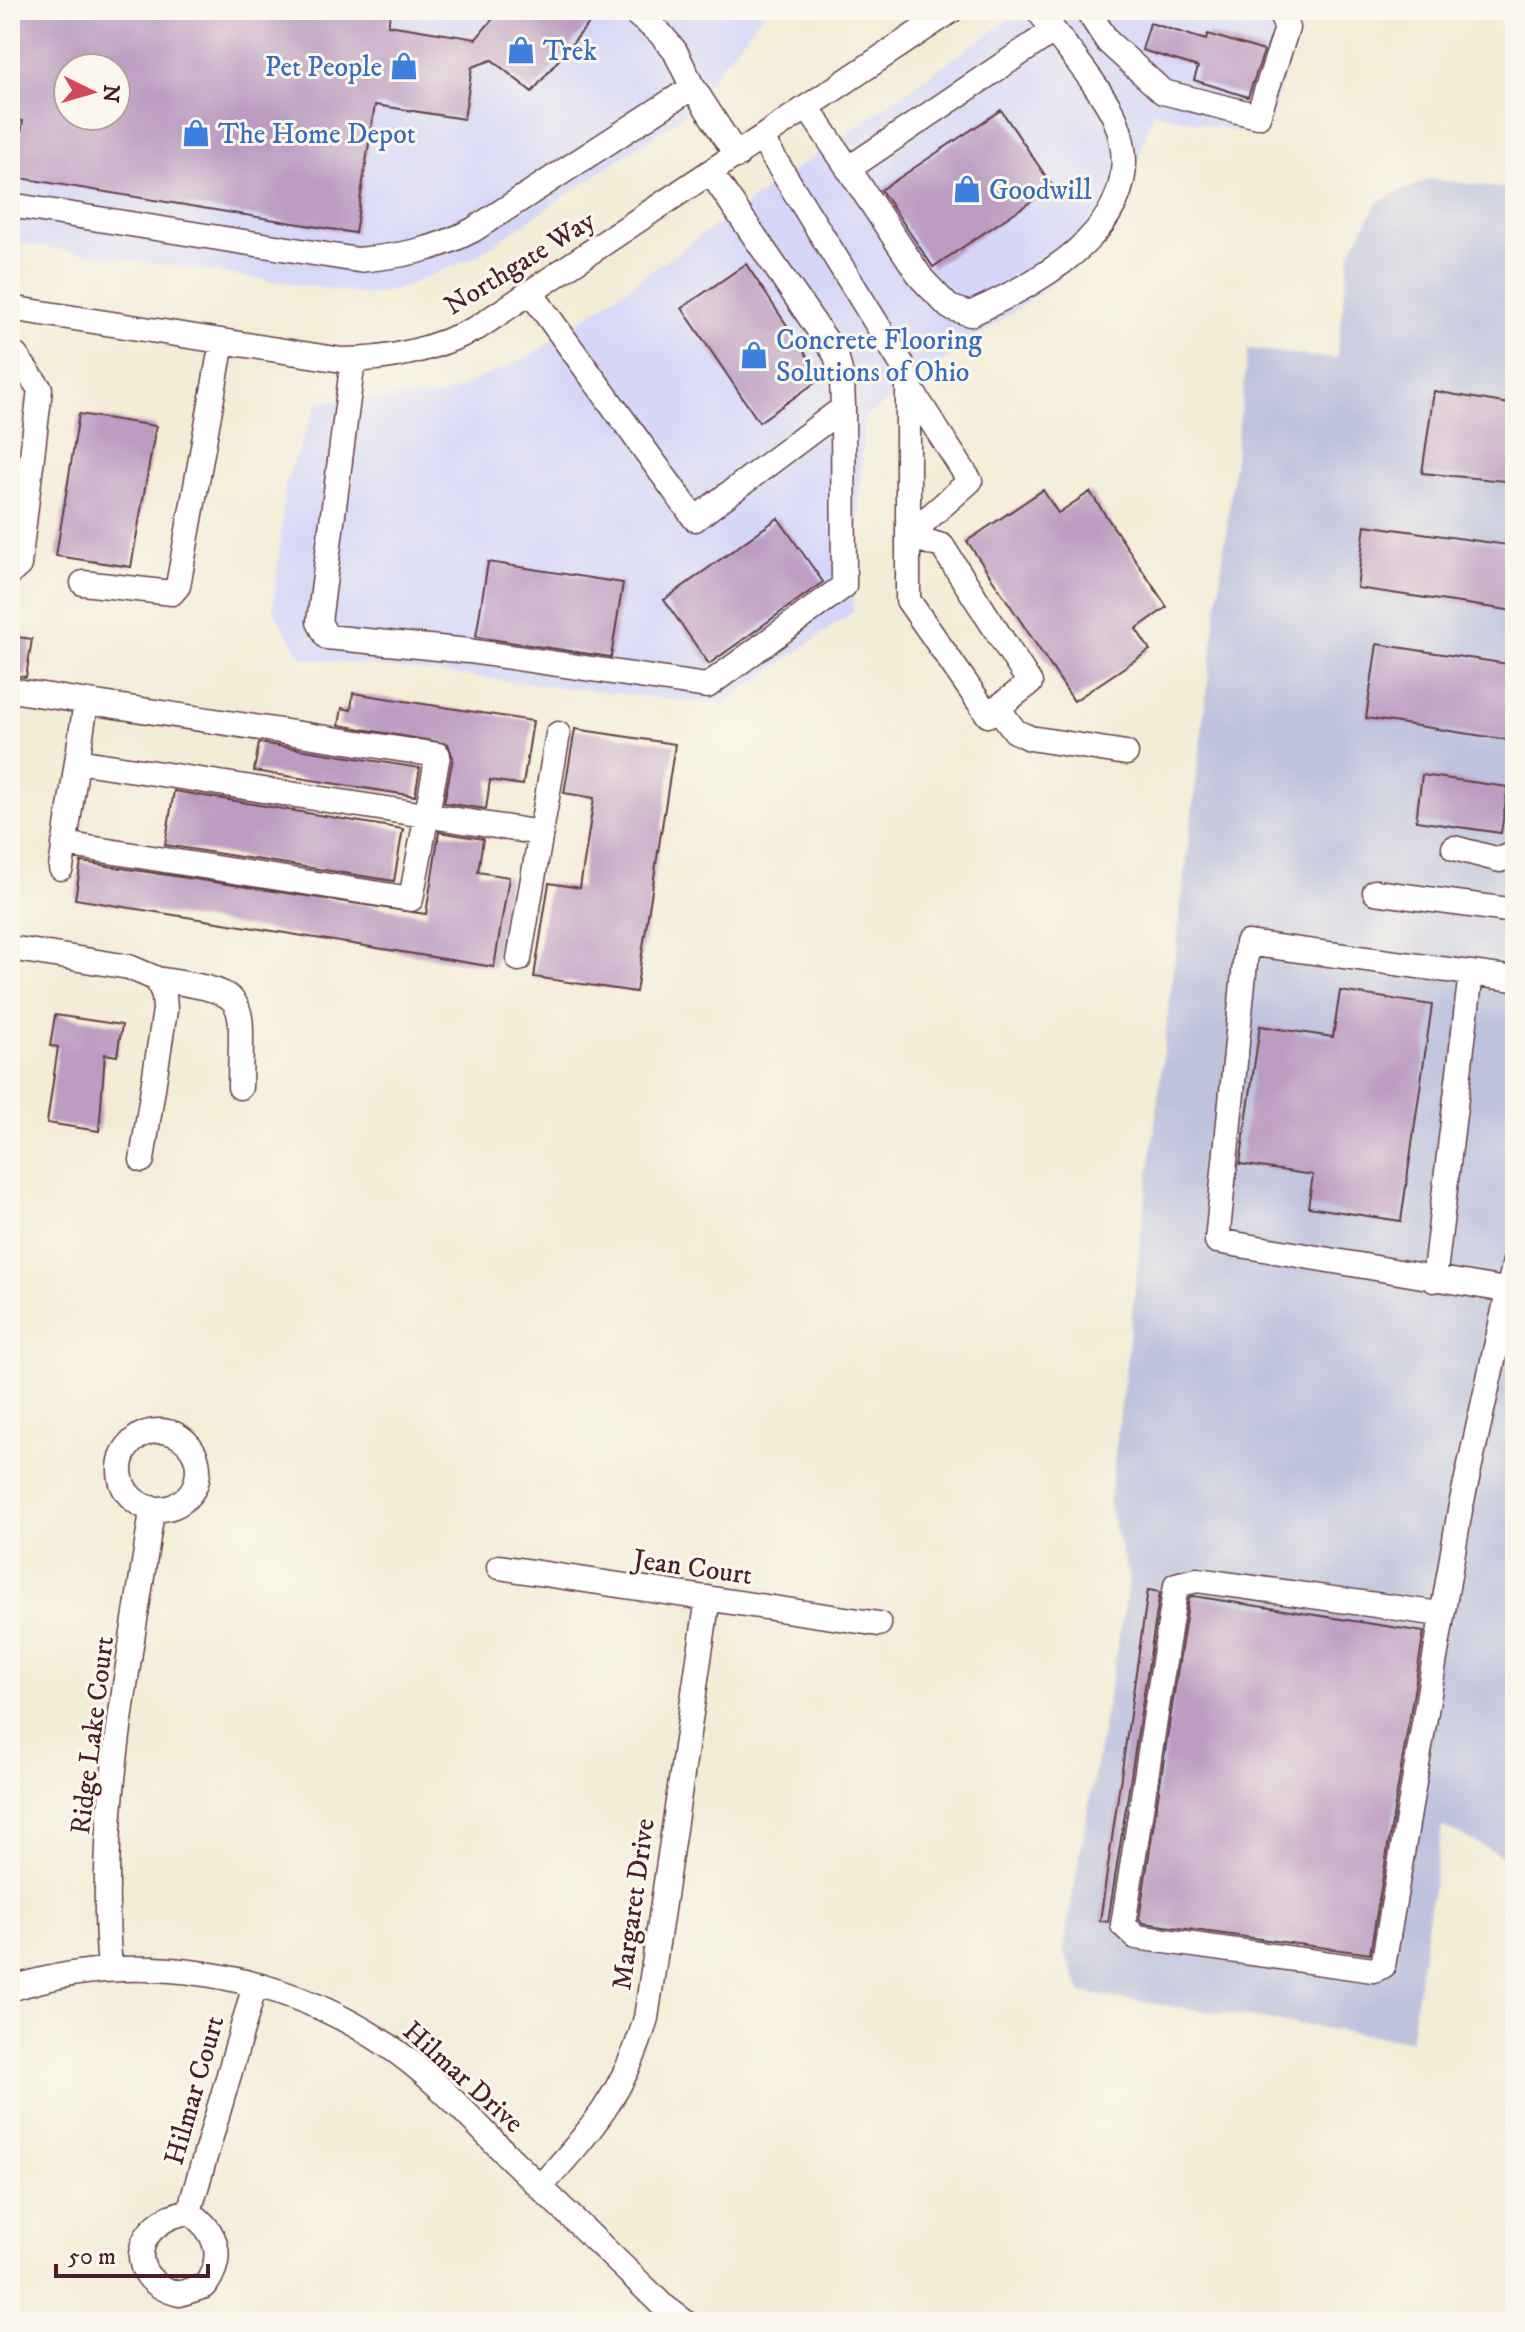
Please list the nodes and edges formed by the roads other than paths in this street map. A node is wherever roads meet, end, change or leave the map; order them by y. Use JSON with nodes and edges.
{"nodes":[{"id":1,"x":631,"y":10,"type":"edge"},
{"id":2,"x":952,"y":10,"type":"edge"},
{"id":3,"x":1038,"y":10,"type":"edge"},
{"id":4,"x":1087,"y":10,"type":"edge"},
{"id":5,"x":1279,"y":10,"type":"edge"},
{"id":6,"x":1053,"y":31,"type":"junction"},
{"id":7,"x":693,"y":87,"type":"junction"},
{"id":8,"x":808,"y":108,"type":"junction"},
{"id":9,"x":762,"y":139,"type":"junction"},
{"id":10,"x":737,"y":156,"type":"junction"},
{"id":11,"x":848,"y":169,"type":"junction"},
{"id":12,"x":711,"y":173,"type":"junction"},
{"id":13,"x":10,"y":205,"type":"edge"},
{"id":14,"x":531,"y":293,"type":"junction"},
{"id":15,"x":10,"y":308,"type":"edge"},
{"id":16,"x":222,"y":342,"type":"junction"},
{"id":17,"x":10,"y":355,"type":"edge"},
{"id":18,"x":353,"y":360,"type":"junction"},
{"id":19,"x":908,"y":385,"type":"junction"},
{"id":20,"x":843,"y":408,"type":"junction"},
{"id":21,"x":908,"y":536,"type":"junction"},
{"id":22,"x":10,"y":573,"type":"edge"},
{"id":23,"x":83,"y":583,"type":"dead end"},
{"id":24,"x":10,"y":690,"type":"edge"},
{"id":25,"x":86,"y":702,"type":"junction"},
{"id":26,"x":997,"y":707,"type":"junction"},
{"id":27,"x":558,"y":734,"type":"dead end"},
{"id":28,"x":1126,"y":753,"type":"dead end"},
{"id":29,"x":77,"y":761,"type":"junction"},
{"id":30,"x":427,"y":815,"type":"junction"},
{"id":31,"x":541,"y":833,"type":"junction"},
{"id":32,"x":1454,"y":848,"type":"dead end"},
{"id":33,"x":1515,"y":853,"type":"edge"},
{"id":34,"x":1375,"y":892,"type":"dead end"},
{"id":35,"x":1515,"y":911,"type":"edge"},
{"id":36,"x":10,"y":948,"type":"edge"},
{"id":37,"x":519,"y":959,"type":"dead end"},
{"id":38,"x":1471,"y":973,"type":"junction"},
{"id":39,"x":157,"y":979,"type":"junction"},
{"id":40,"x":1515,"y":979,"type":"edge"},
{"id":41,"x":240,"y":1087,"type":"dead end"},
{"id":42,"x":142,"y":1160,"type":"dead end"},
{"id":43,"x":1515,"y":1261,"type":"edge"},
{"id":44,"x":1434,"y":1280,"type":"junction"},
{"id":45,"x":1511,"y":1291,"type":"junction"},
{"id":46,"x":152,"y":1511,"type":"dead end"},
{"id":47,"x":499,"y":1567,"type":"dead end"},
{"id":48,"x":708,"y":1598,"type":"junction"},
{"id":49,"x":1440,"y":1614,"type":"junction"},
{"id":50,"x":879,"y":1624,"type":"dead end"},
{"id":51,"x":110,"y":1968,"type":"junction"},
{"id":52,"x":255,"y":1985,"type":"junction"},
{"id":53,"x":10,"y":1989,"type":"edge"},
{"id":54,"x":540,"y":2187,"type":"junction"},
{"id":55,"x":189,"y":2212,"type":"dead end"},
{"id":56,"x":685,"y":2322,"type":"edge"}],
"edges":[{"from":1,"to":7,"type":"street"},
{"from":2,"to":8,"type":"street","name":"Northgate Way"},
{"from":3,"to":6,"type":"street"},
{"from":4,"to":5,"type":"street"},
{"from":6,"to":11,"type":"street"},
{"from":6,"to":11,"type":"street"},
{"from":7,"to":10,"type":"street"},
{"from":7,"to":13,"type":"street"},
{"from":8,"to":9,"type":"street","name":"Northgate Way"},
{"from":8,"to":11,"type":"street"},
{"from":9,"to":10,"type":"street","name":"Northgate Way"},
{"from":9,"to":19,"type":"street"},
{"from":10,"to":12,"type":"street","name":"Northgate Way"},
{"from":12,"to":14,"type":"street","name":"Northgate Way"},
{"from":12,"to":20,"type":"street"},
{"from":14,"to":18,"type":"street","name":"Northgate Way"},
{"from":14,"to":20,"type":"street"},
{"from":15,"to":16,"type":"street","name":"Northgate Way"},
{"from":16,"to":18,"type":"street","name":"Northgate Way"},
{"from":16,"to":23,"type":"street"},
{"from":17,"to":22,"type":"street"},
{"from":18,"to":20,"type":"street"},
{"from":19,"to":21,"type":"street"},
{"from":19,"to":21,"type":"street"},
{"from":21,"to":26,"type":"street"},
{"from":21,"to":26,"type":"street"},
{"from":24,"to":25,"type":"street"},
{"from":25,"to":29,"type":"street"},
{"from":25,"to":30,"type":"street"},
{"from":26,"to":28,"type":"street"},
{"from":27,"to":31,"type":"street"},
{"from":29,"to":30,"type":"street"},
{"from":29,"to":30,"type":"street"},
{"from":30,"to":31,"type":"street"},
{"from":31,"to":37,"type":"street"},
{"from":32,"to":33,"type":"street"},
{"from":34,"to":35,"type":"street"},
{"from":36,"to":39,"type":"street"},
{"from":38,"to":40,"type":"street"},
{"from":38,"to":44,"type":"street"},
{"from":38,"to":44,"type":"street"},
{"from":39,"to":41,"type":"street"},
{"from":39,"to":42,"type":"street"},
{"from":43,"to":45,"type":"street"},
{"from":44,"to":45,"type":"street"},
{"from":45,"to":49,"type":"street"},
{"from":46,"to":51,"type":"street","name":"Ridge Lake Court"},
{"from":47,"to":48,"type":"street","name":"Jean Court"},
{"from":48,"to":50,"type":"street","name":"Jean Court"},
{"from":48,"to":54,"type":"street","name":"Margaret Drive"},
{"from":49,"to":49,"type":"street"},
{"from":51,"to":52,"type":"street","name":"Hilmar Drive"},
{"from":51,"to":53,"type":"street","name":"Hilmar Drive"},
{"from":52,"to":54,"type":"street","name":"Hilmar Drive"},
{"from":52,"to":55,"type":"street","name":"Hilmar Court"},
{"from":54,"to":56,"type":"street","name":"Hilmar Drive"}]}
